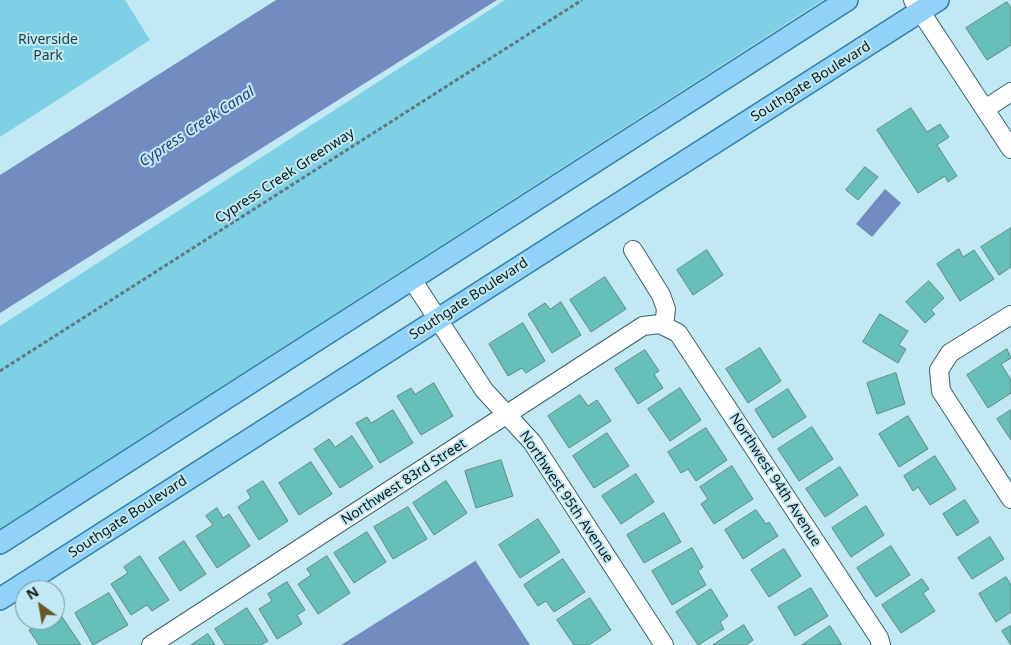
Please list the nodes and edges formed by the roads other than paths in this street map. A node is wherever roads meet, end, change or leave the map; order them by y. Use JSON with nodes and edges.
{"nodes":[{"id":1,"x":846,"y":0,"type":"edge"},
{"id":2,"x":938,"y":0,"type":"edge"},
{"id":3,"x":917,"y":6,"type":"edge"},
{"id":4,"x":1011,"y":92,"type":"edge"},
{"id":5,"x":985,"y":109,"type":"junction"},
{"id":6,"x":1011,"y":149,"type":"edge"},
{"id":7,"x":633,"y":250,"type":"dead end"},
{"id":8,"x":411,"y":278,"type":"junction"},
{"id":9,"x":1011,"y":315,"type":"edge"},
{"id":10,"x":437,"y":319,"type":"junction"},
{"id":11,"x":662,"y":325,"type":"junction"},
{"id":12,"x":508,"y":415,"type":"junction"},
{"id":13,"x":1011,"y":499,"type":"edge"},
{"id":14,"x":0,"y":543,"type":"edge"},
{"id":15,"x":0,"y":599,"type":"edge"},
{"id":16,"x":151,"y":645,"type":"edge"},
{"id":17,"x":664,"y":645,"type":"edge"},
{"id":18,"x":881,"y":645,"type":"edge"}],
"edges":[{"from":1,"to":8,"type":"main road"},
{"from":2,"to":3,"type":"main road","name":"Southgate Boulevard"},
{"from":3,"to":5,"type":"street"},
{"from":3,"to":10,"type":"main road","name":"Southgate Boulevard"},
{"from":4,"to":5,"type":"street"},
{"from":5,"to":6,"type":"street"},
{"from":7,"to":11,"type":"street"},
{"from":8,"to":10,"type":"street","name":"Northwest 95th Avenue"},
{"from":8,"to":14,"type":"main road"},
{"from":9,"to":13,"type":"street"},
{"from":10,"to":12,"type":"street","name":"Northwest 95th Avenue"},
{"from":10,"to":15,"type":"main road","name":"Southgate Boulevard"},
{"from":11,"to":12,"type":"street","name":"Northwest 83rd Street"},
{"from":11,"to":18,"type":"street","name":"Northwest 94th Avenue"},
{"from":12,"to":16,"type":"street","name":"Northwest 83rd Street"},
{"from":12,"to":17,"type":"street","name":"Northwest 95th Avenue"}]}
